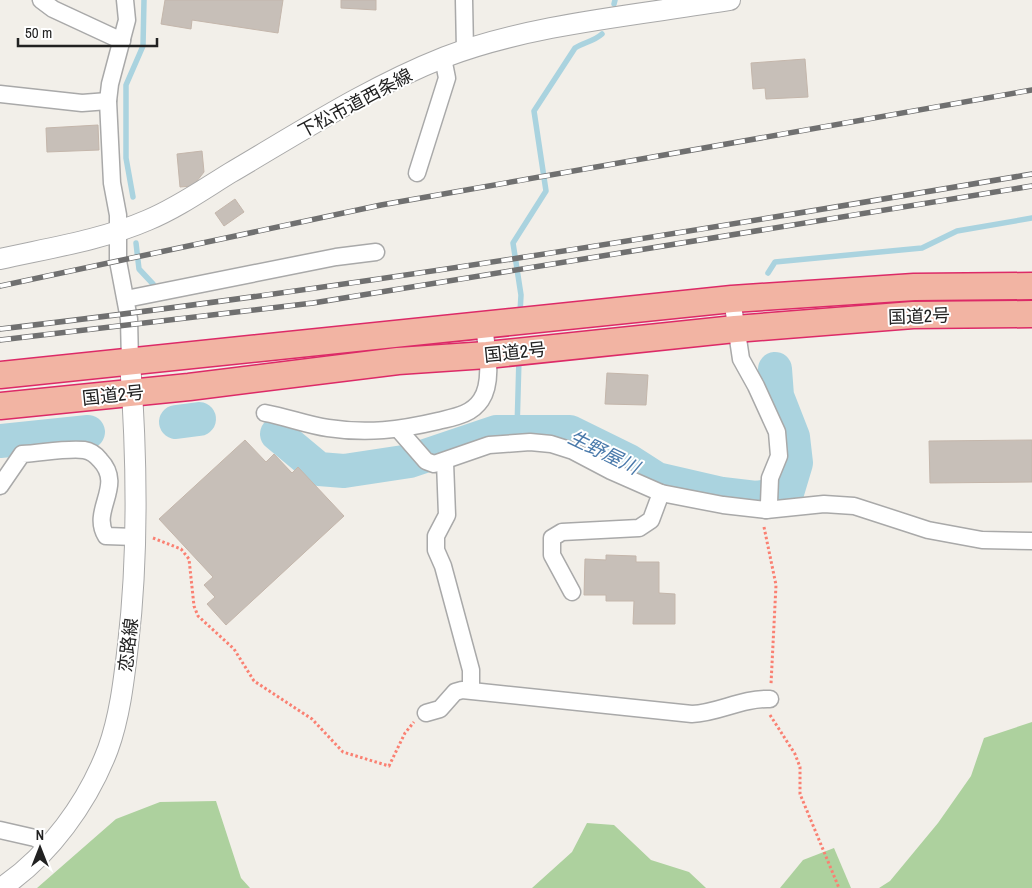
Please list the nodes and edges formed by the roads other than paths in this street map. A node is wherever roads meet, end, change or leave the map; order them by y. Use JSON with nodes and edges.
{"nodes":[{"id":1,"x":41,"y":0,"type":"edge"},
{"id":2,"x":125,"y":0,"type":"edge"},
{"id":3,"x":464,"y":0,"type":"edge"},
{"id":4,"x":730,"y":0,"type":"edge"},
{"id":5,"x":122,"y":41,"type":"junction"},
{"id":6,"x":465,"y":50,"type":"junction"},
{"id":7,"x":443,"y":58,"type":"junction"},
{"id":8,"x":0,"y":94,"type":"edge"},
{"id":9,"x":108,"y":102,"type":"junction"},
{"id":10,"x":417,"y":173,"type":"dead end"},
{"id":11,"x":117,"y":231,"type":"junction"},
{"id":12,"x":376,"y":252,"type":"dead end"},
{"id":13,"x":0,"y":259,"type":"edge"},
{"id":14,"x":1032,"y":286,"type":"edge"},
{"id":15,"x":126,"y":299,"type":"junction"},
{"id":16,"x":732,"y":299,"type":"junction"},
{"id":17,"x":1032,"y":314,"type":"edge"},
{"id":18,"x":484,"y":325,"type":"junction"},
{"id":19,"x":735,"y":329,"type":"junction"},
{"id":20,"x":486,"y":355,"type":"junction"},
{"id":21,"x":130,"y":362,"type":"junction"},
{"id":22,"x":0,"y":375,"type":"edge"},
{"id":23,"x":132,"y":393,"type":"junction"},
{"id":24,"x":0,"y":406,"type":"edge"},
{"id":25,"x":265,"y":413,"type":"dead end"},
{"id":26,"x":399,"y":430,"type":"junction"},
{"id":27,"x":446,"y":462,"type":"junction"},
{"id":28,"x":0,"y":486,"type":"edge"},
{"id":29,"x":661,"y":493,"type":"junction"},
{"id":30,"x":768,"y":500,"type":"junction"},
{"id":31,"x":135,"y":537,"type":"junction"},
{"id":32,"x":1032,"y":541,"type":"edge"},
{"id":33,"x":572,"y":592,"type":"dead end"},
{"id":34,"x":471,"y":690,"type":"junction"},
{"id":35,"x":770,"y":699,"type":"dead end"},
{"id":36,"x":426,"y":713,"type":"road end"},
{"id":37,"x":0,"y":830,"type":"edge"},
{"id":38,"x":48,"y":846,"type":"junction"},
{"id":39,"x":1,"y":888,"type":"edge"}],
"edges":[{"from":1,"to":5,"type":"street"},
{"from":2,"to":5,"type":"street"},
{"from":3,"to":6,"type":"street"},
{"from":4,"to":6,"type":"street","name":"下松市道西条線"},
{"from":5,"to":9,"type":"street"},
{"from":6,"to":7,"type":"street","name":"下松市道西条線"},
{"from":7,"to":10,"type":"street"},
{"from":7,"to":11,"type":"street","name":"下松市道西条線"},
{"from":8,"to":9,"type":"street"},
{"from":9,"to":11,"type":"street"},
{"from":11,"to":13,"type":"street","name":"下松市道西条線"},
{"from":11,"to":15,"type":"street"},
{"from":12,"to":15,"type":"street"},
{"from":14,"to":16,"type":"highway","name":"国道2号"},
{"from":15,"to":21,"type":"street"},
{"from":16,"to":18,"type":"highway","name":"国道2号"},
{"from":16,"to":19,"type":"street"},
{"from":17,"to":19,"type":"highway","name":"国道2号"},
{"from":18,"to":20,"type":"street"},
{"from":18,"to":21,"type":"highway","name":"国道2号"},
{"from":19,"to":20,"type":"highway","name":"国道2号"},
{"from":19,"to":30,"type":"street"},
{"from":20,"to":23,"type":"highway","name":"国道2号"},
{"from":20,"to":26,"type":"street"},
{"from":21,"to":22,"type":"highway","name":"国道2号"},
{"from":21,"to":23,"type":"street","name":"恋路線"},
{"from":23,"to":24,"type":"highway","name":"国道2号"},
{"from":23,"to":31,"type":"street","name":"恋路線"},
{"from":25,"to":26,"type":"street"},
{"from":26,"to":27,"type":"street"},
{"from":27,"to":29,"type":"street"},
{"from":27,"to":34,"type":"street"},
{"from":28,"to":31,"type":"street"},
{"from":29,"to":30,"type":"street"},
{"from":29,"to":33,"type":"street"},
{"from":30,"to":32,"type":"street"},
{"from":31,"to":38,"type":"street","name":"恋路線"},
{"from":34,"to":35,"type":"street"},
{"from":34,"to":36,"type":"street"},
{"from":37,"to":38,"type":"street"},
{"from":38,"to":39,"type":"street","name":"恋路線"}]}
